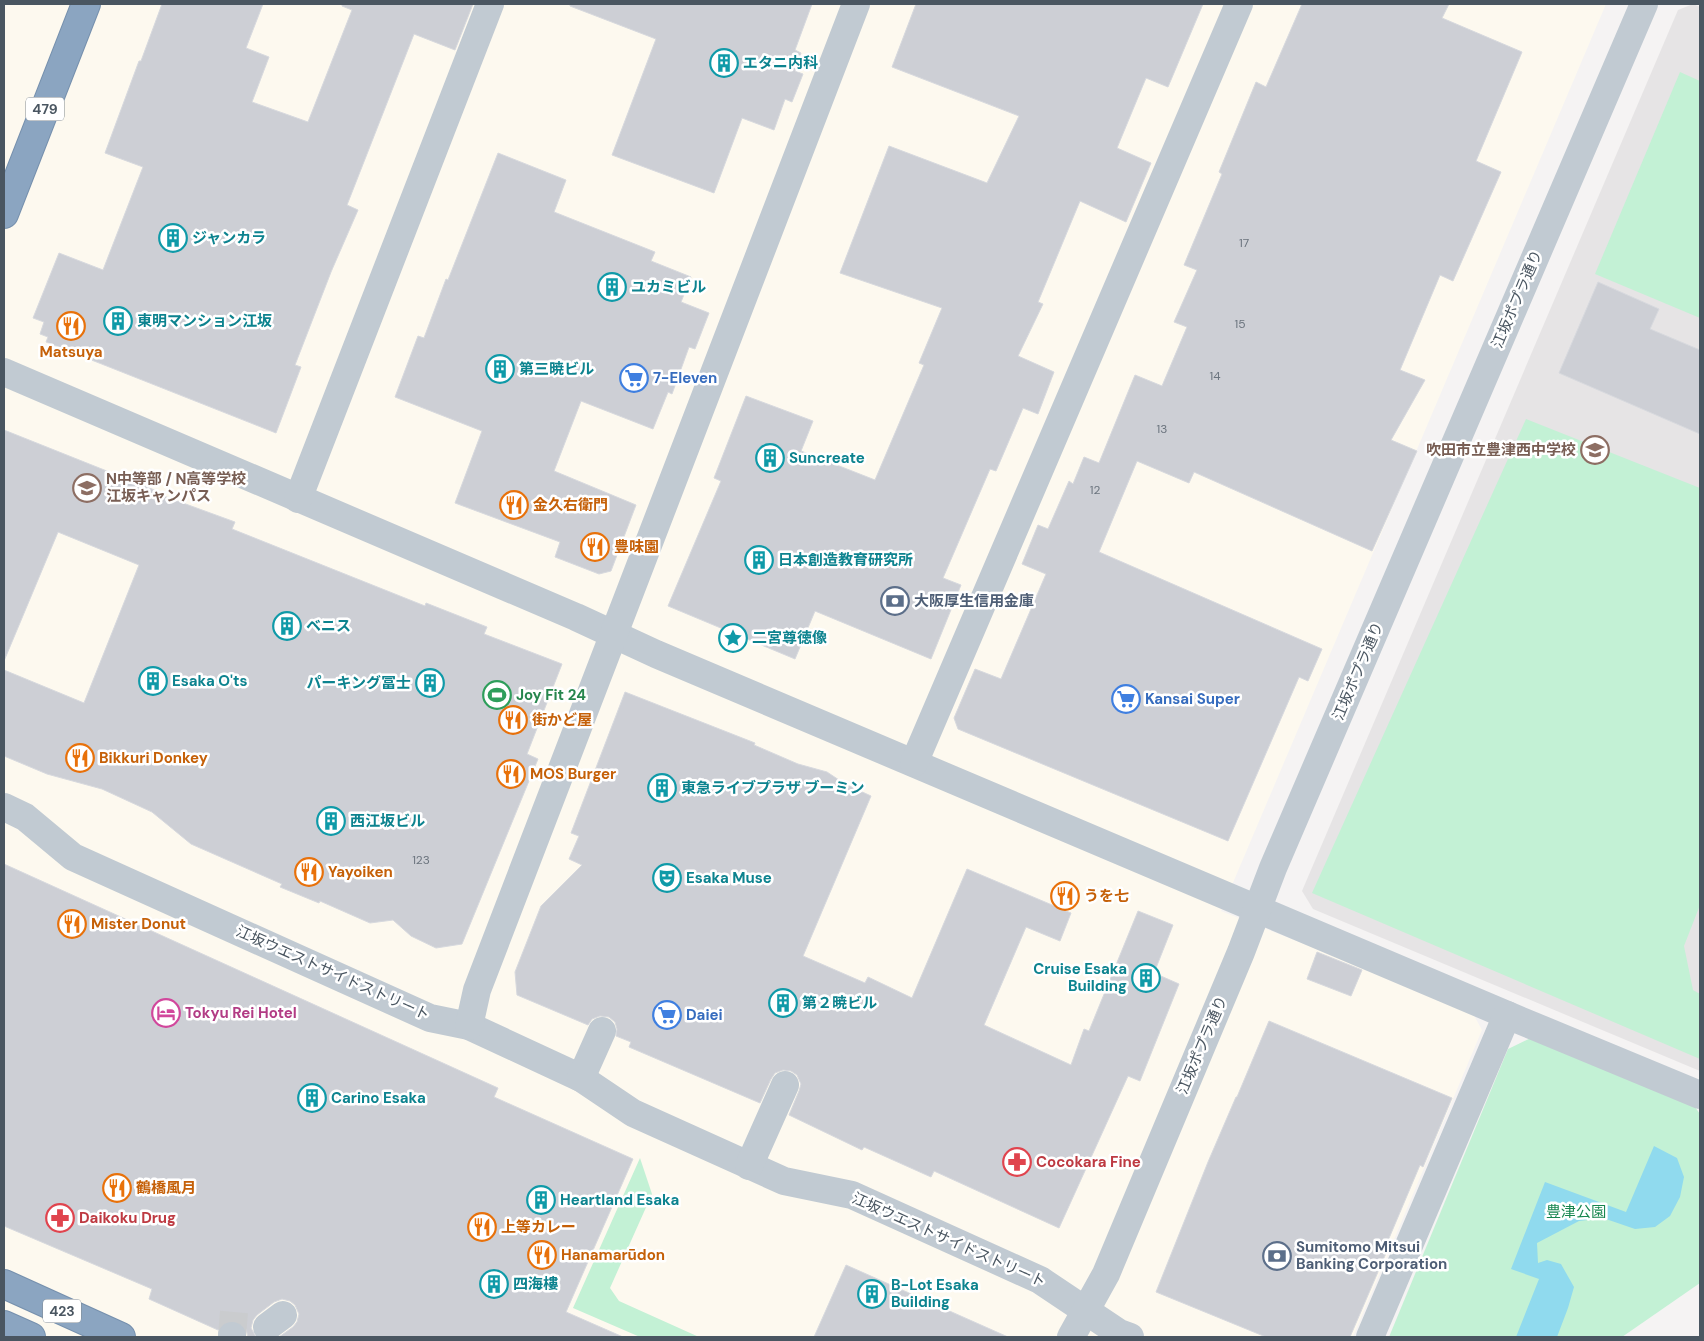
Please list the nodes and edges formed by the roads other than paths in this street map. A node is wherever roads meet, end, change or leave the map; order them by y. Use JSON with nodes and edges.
{"nodes":[{"id":1,"x":86,"y":4,"type":"edge"},
{"id":2,"x":490,"y":4,"type":"edge"},
{"id":3,"x":856,"y":4,"type":"edge"},
{"id":4,"x":1239,"y":4,"type":"edge"},
{"id":5,"x":1644,"y":4,"type":"edge"},
{"id":6,"x":4,"y":214,"type":"edge"},
{"id":7,"x":4,"y":372,"type":"edge"},
{"id":8,"x":298,"y":499,"type":"junction"},
{"id":9,"x":614,"y":634,"type":"junction"},
{"id":10,"x":914,"y":763,"type":"junction"},
{"id":11,"x":4,"y":807,"type":"edge"},
{"id":12,"x":1257,"y":909,"type":"junction"},
{"id":13,"x":1507,"y":1015,"type":"junction"},
{"id":14,"x":469,"y":1026,"type":"junction"},
{"id":15,"x":602,"y":1031,"type":"dead end"},
{"id":16,"x":581,"y":1078,"type":"junction"},
{"id":17,"x":785,"y":1086,"type":"dead end"},
{"id":18,"x":1700,"y":1095,"type":"edge"},
{"id":19,"x":749,"y":1166,"type":"junction"},
{"id":20,"x":4,"y":1284,"type":"edge"},
{"id":21,"x":1086,"y":1309,"type":"junction"},
{"id":22,"x":4,"y":1325,"type":"edge"},
{"id":23,"x":31,"y":1337,"type":"edge"},
{"id":24,"x":121,"y":1337,"type":"edge"},
{"id":25,"x":1071,"y":1337,"type":"edge"},
{"id":26,"x":1130,"y":1337,"type":"edge"},
{"id":27,"x":1370,"y":1337,"type":"edge"}],
"edges":[{"from":1,"to":6,"type":"highway","number":"479"},
{"from":2,"to":8,"type":"street"},
{"from":3,"to":9,"type":"street"},
{"from":4,"to":10,"type":"street"},
{"from":5,"to":12,"type":"street","name":"江坂ポプラ通り"},
{"from":7,"to":8,"type":"street"},
{"from":8,"to":9,"type":"street"},
{"from":9,"to":10,"type":"street"},
{"from":9,"to":14,"type":"street"},
{"from":10,"to":12,"type":"street"},
{"from":11,"to":14,"type":"street","name":"江坂ウエストサイドストリート"},
{"from":12,"to":13,"type":"street"},
{"from":12,"to":21,"type":"street","name":"江坂ポプラ通り"},
{"from":13,"to":18,"type":"street"},
{"from":13,"to":27,"type":"street"},
{"from":14,"to":16,"type":"street","name":"江坂ウエストサイドストリート"},
{"from":15,"to":16,"type":"street"},
{"from":16,"to":19,"type":"street","name":"江坂ウエストサイドストリート"},
{"from":17,"to":19,"type":"street"},
{"from":19,"to":21,"type":"street","name":"江坂ウエストサイドストリート"},
{"from":20,"to":24,"type":"highway","number":"423"},
{"from":21,"to":25,"type":"street","name":"江坂ポプラ通り"},
{"from":21,"to":26,"type":"street","name":"江坂ウエストサイドストリート"},
{"from":22,"to":23,"type":"highway","number":"423"}]}
